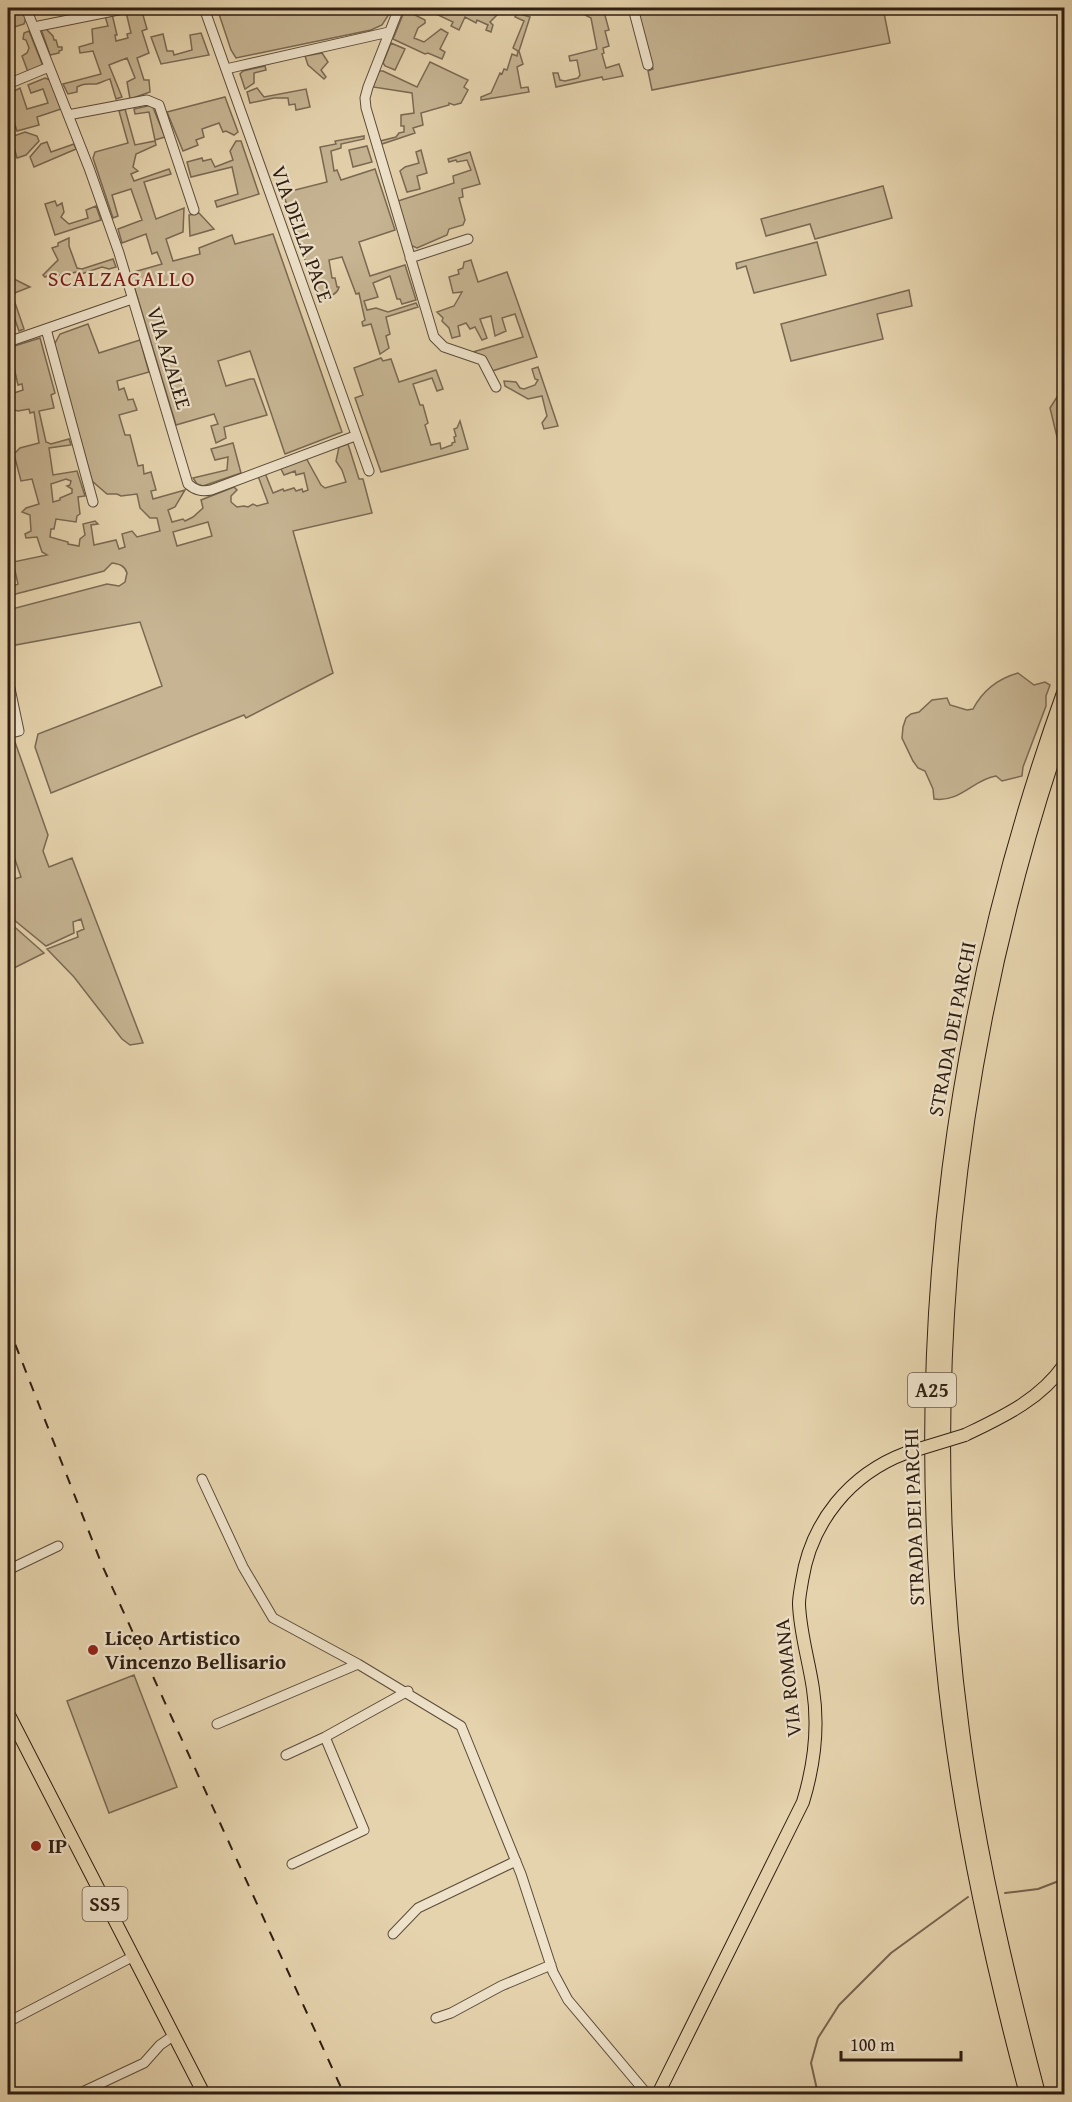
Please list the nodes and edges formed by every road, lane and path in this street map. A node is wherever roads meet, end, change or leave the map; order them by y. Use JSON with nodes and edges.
{"nodes":[{"id":1,"x":26,"y":8,"type":"edge"},
{"id":2,"x":128,"y":8,"type":"edge"},
{"id":3,"x":204,"y":8,"type":"edge"},
{"id":4,"x":399,"y":8,"type":"edge"},
{"id":5,"x":633,"y":8,"type":"edge"},
{"id":6,"x":34,"y":27,"type":"junction"},
{"id":7,"x":389,"y":32,"type":"junction"},
{"id":8,"x":648,"y":65,"type":"dead end"},
{"id":9,"x":49,"y":67,"type":"junction"},
{"id":10,"x":226,"y":69,"type":"junction"},
{"id":11,"x":8,"y":84,"type":"edge"},
{"id":12,"x":68,"y":115,"type":"junction"},
{"id":13,"x":194,"y":210,"type":"dead end"},
{"id":14,"x":468,"y":239,"type":"dead end"},
{"id":15,"x":410,"y":258,"type":"junction"},
{"id":16,"x":132,"y":299,"type":"junction"},
{"id":17,"x":46,"y":329,"type":"junction"},
{"id":18,"x":8,"y":342,"type":"edge"},
{"id":19,"x":496,"y":387,"type":"dead end"},
{"id":20,"x":355,"y":436,"type":"junction"},
{"id":21,"x":369,"y":471,"type":"dead end"},
{"id":22,"x":93,"y":502,"type":"dead end"},
{"id":23,"x":8,"y":679,"type":"edge"},
{"id":24,"x":1065,"y":693,"type":"edge"},
{"id":25,"x":1065,"y":724,"type":"edge"},
{"id":26,"x":8,"y":734,"type":"edge"},
{"id":27,"x":1065,"y":1365,"type":"edge"},
{"id":28,"x":202,"y":1479,"type":"dead end"},
{"id":29,"x":58,"y":1546,"type":"dead end"},
{"id":30,"x":8,"y":1570,"type":"edge"},
{"id":31,"x":358,"y":1664,"type":"junction"},
{"id":32,"x":408,"y":1691,"type":"junction"},
{"id":33,"x":8,"y":1713,"type":"edge"},
{"id":34,"x":217,"y":1724,"type":"dead end"},
{"id":35,"x":325,"y":1737,"type":"junction"},
{"id":36,"x":286,"y":1755,"type":"dead end"},
{"id":37,"x":516,"y":1861,"type":"junction"},
{"id":38,"x":292,"y":1864,"type":"dead end"},
{"id":39,"x":393,"y":1934,"type":"dead end"},
{"id":40,"x":132,"y":1957,"type":"junction"},
{"id":41,"x":551,"y":1965,"type":"junction"},
{"id":42,"x":436,"y":2018,"type":"dead end"},
{"id":43,"x":8,"y":2022,"type":"edge"},
{"id":44,"x":174,"y":2036,"type":"junction"},
{"id":45,"x":78,"y":2094,"type":"edge"},
{"id":46,"x":204,"y":2094,"type":"edge"},
{"id":47,"x":647,"y":2094,"type":"edge"},
{"id":48,"x":658,"y":2094,"type":"edge"},
{"id":49,"x":1027,"y":2094,"type":"edge"},
{"id":50,"x":1038,"y":2094,"type":"edge"}],
"edges":[{"from":1,"to":6,"type":"street","name":"VIA AZALEE"},
{"from":2,"to":6,"type":"street"},
{"from":3,"to":10,"type":"street","name":"VIA DELLA PACE"},
{"from":4,"to":7,"type":"street"},
{"from":5,"to":8,"type":"street"},
{"from":6,"to":9,"type":"street","name":"VIA AZALEE"},
{"from":7,"to":10,"type":"street"},
{"from":7,"to":15,"type":"street"},
{"from":9,"to":11,"type":"street"},
{"from":9,"to":12,"type":"street","name":"VIA AZALEE"},
{"from":10,"to":20,"type":"street","name":"VIA DELLA PACE"},
{"from":12,"to":13,"type":"street"},
{"from":12,"to":16,"type":"street","name":"VIA AZALEE"},
{"from":14,"to":15,"type":"street"},
{"from":15,"to":19,"type":"street"},
{"from":16,"to":17,"type":"street"},
{"from":16,"to":20,"type":"street","name":"VIA AZALEE"},
{"from":17,"to":18,"type":"street"},
{"from":17,"to":22,"type":"street"},
{"from":20,"to":21,"type":"street","name":"VIA DELLA PACE"},
{"from":23,"to":26,"type":"street"},
{"from":24,"to":49,"type":"highway","name":"STRADA DEI PARCHI","number":"A25"},
{"from":25,"to":50,"type":"highway","name":"STRADA DEI PARCHI","number":"A25"},
{"from":27,"to":48,"type":"main road","name":"VIA ROMANA","bridge":true},
{"from":28,"to":31,"type":"street"},
{"from":29,"to":30,"type":"street"},
{"from":31,"to":32,"type":"street"},
{"from":31,"to":34,"type":"street"},
{"from":32,"to":35,"type":"street"},
{"from":32,"to":37,"type":"street"},
{"from":33,"to":40,"type":"main road","number":"SS5"},
{"from":35,"to":36,"type":"street"},
{"from":35,"to":38,"type":"street"},
{"from":37,"to":39,"type":"street"},
{"from":37,"to":41,"type":"street"},
{"from":40,"to":43,"type":"street"},
{"from":40,"to":44,"type":"main road","number":"SS5"},
{"from":41,"to":42,"type":"street"},
{"from":41,"to":47,"type":"street"},
{"from":44,"to":45,"type":"street"},
{"from":44,"to":46,"type":"main road","number":"SS5"}]}
